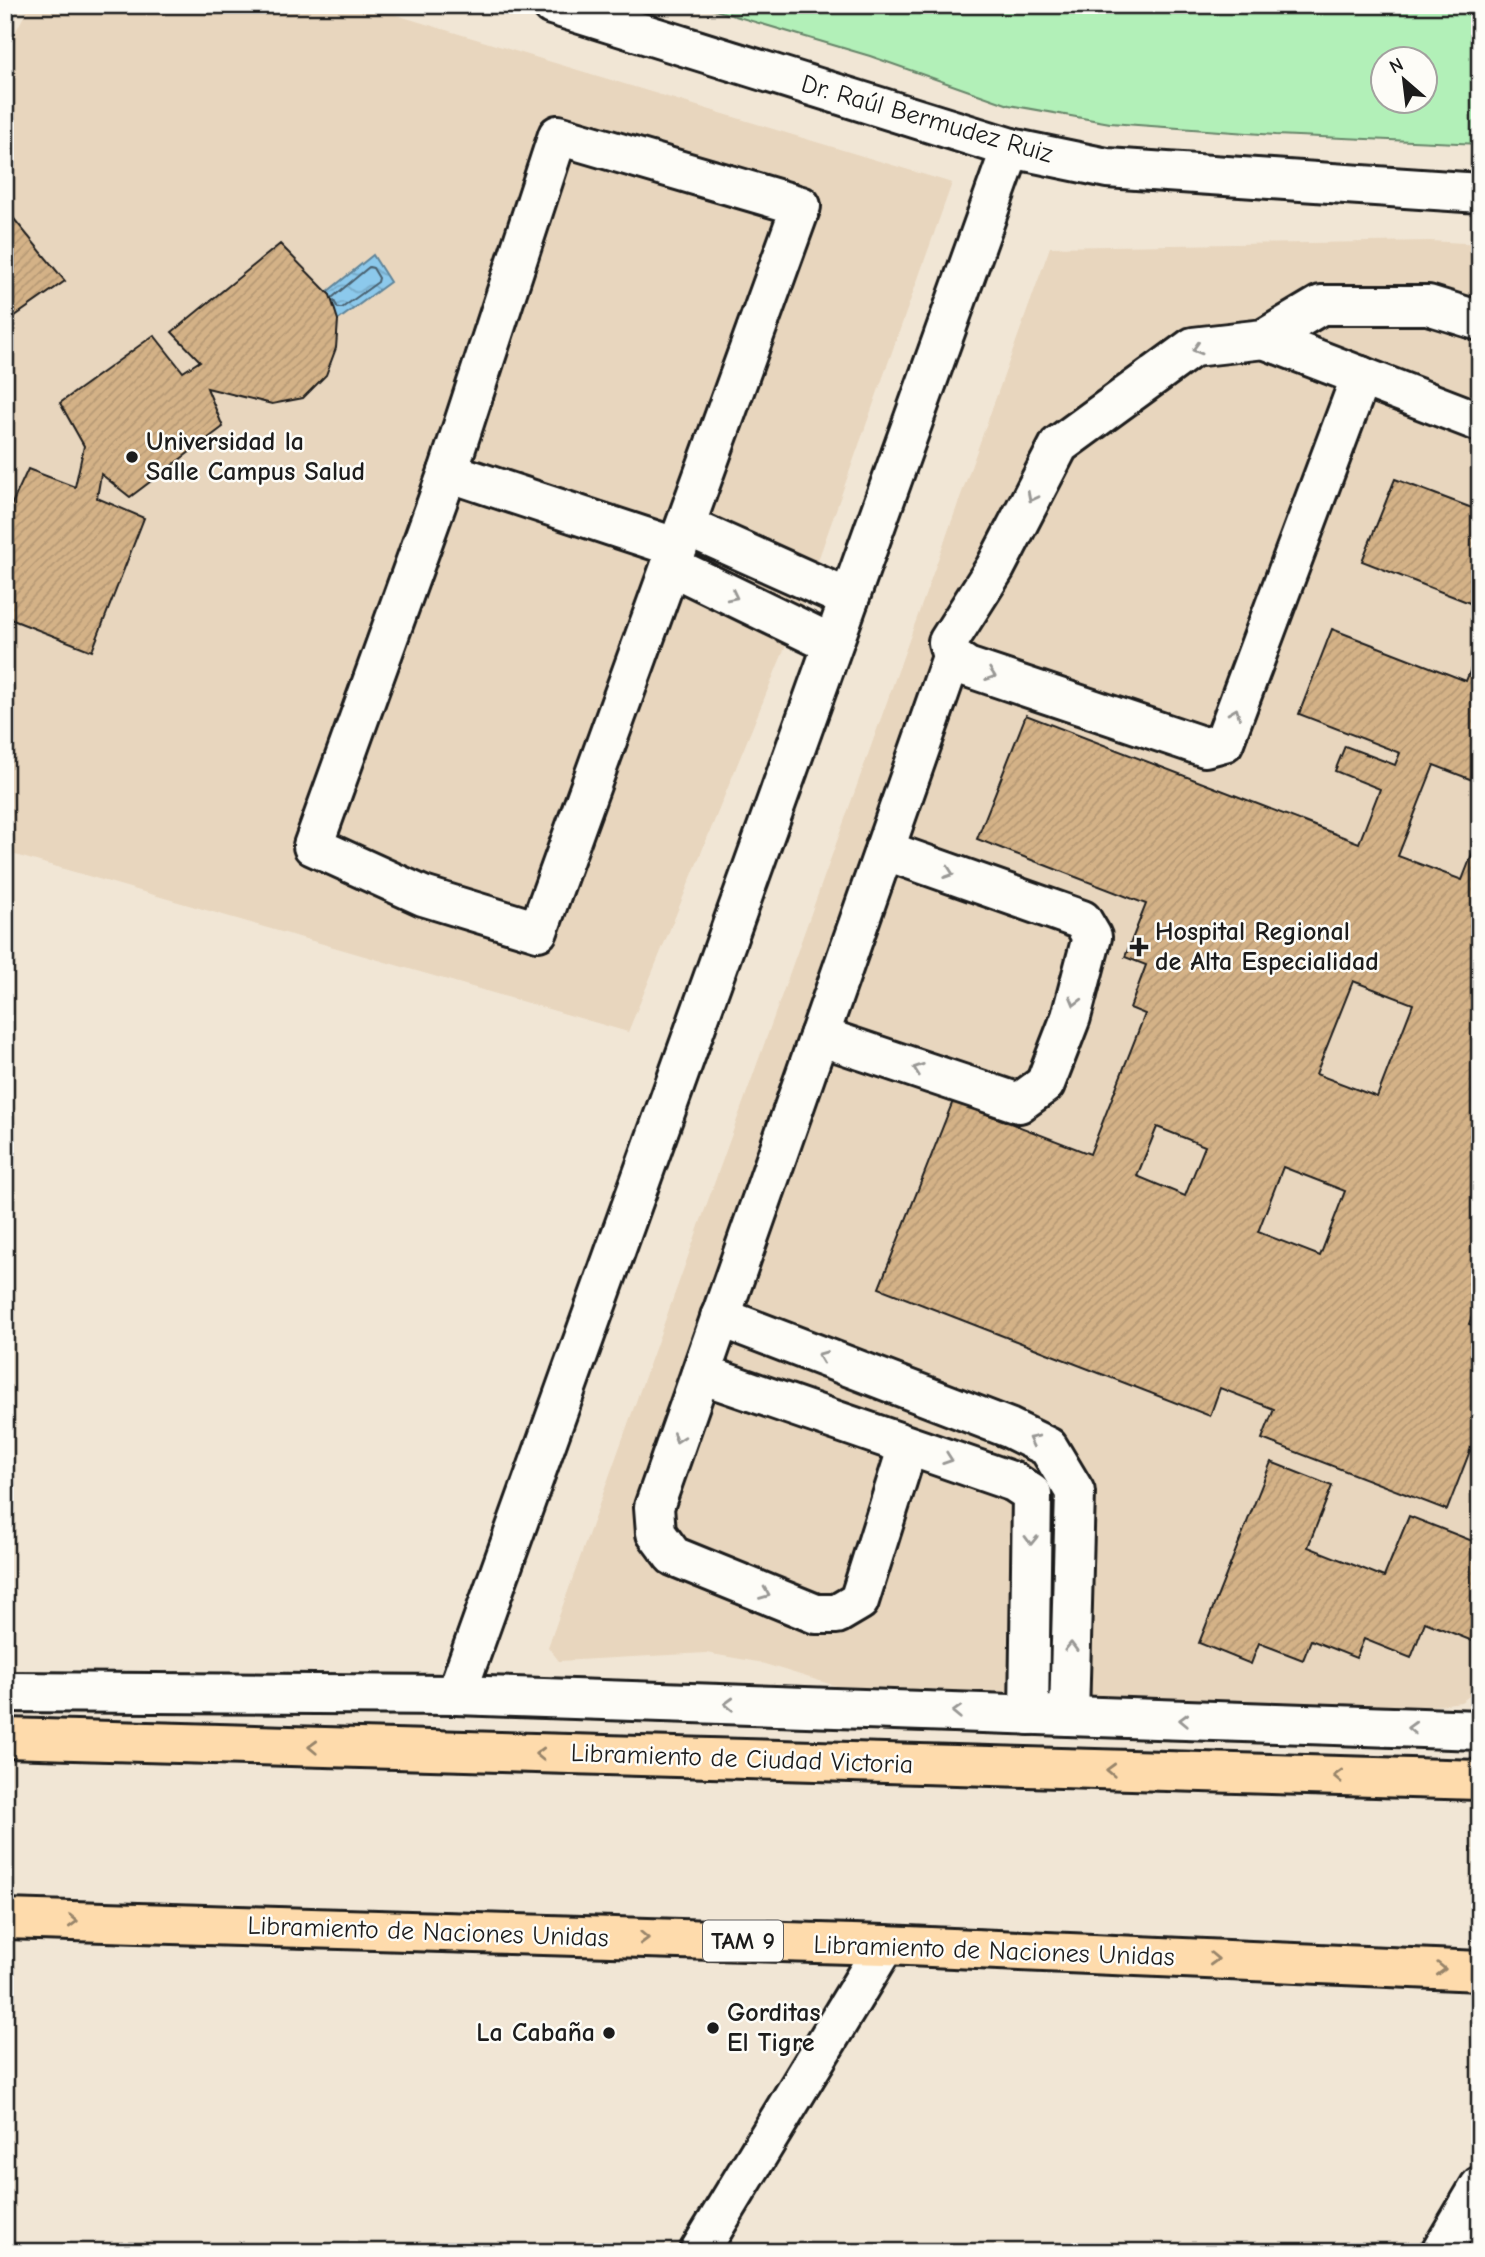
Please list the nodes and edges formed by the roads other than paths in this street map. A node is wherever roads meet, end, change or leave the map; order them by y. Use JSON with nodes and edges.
{"nodes":[{"id":1,"x":552,"y":5,"type":"edge"},
{"id":2,"x":639,"y":18,"type":"edge"},
{"id":3,"x":1011,"y":148,"type":"junction"},
{"id":4,"x":1480,"y":193,"type":"edge"},
{"id":5,"x":1480,"y":321,"type":"edge"},
{"id":6,"x":1264,"y":340,"type":"junction"},
{"id":7,"x":1361,"y":376,"type":"junction"},
{"id":8,"x":1480,"y":422,"type":"edge"},
{"id":9,"x":448,"y":472,"type":"junction"},
{"id":10,"x":678,"y":547,"type":"junction"},
{"id":11,"x":849,"y":599,"type":"junction"},
{"id":12,"x":832,"y":644,"type":"junction"},
{"id":13,"x":952,"y":657,"type":"junction"},
{"id":14,"x":884,"y":850,"type":"junction"},
{"id":15,"x":819,"y":1036,"type":"junction"},
{"id":16,"x":720,"y":1317,"type":"junction"},
{"id":17,"x":701,"y":1374,"type":"junction"},
{"id":18,"x":908,"y":1446,"type":"junction"},
{"id":19,"x":1074,"y":1492,"type":"junction"},
{"id":20,"x":1031,"y":1493,"type":"junction"},
{"id":21,"x":5,"y":1692,"type":"edge"},
{"id":22,"x":456,"y":1695,"type":"junction"},
{"id":23,"x":1029,"y":1715,"type":"junction"},
{"id":24,"x":1069,"y":1716,"type":"junction"},
{"id":25,"x":1480,"y":1730,"type":"edge"},
{"id":26,"x":5,"y":1738,"type":"edge"},
{"id":27,"x":1480,"y":1780,"type":"edge"},
{"id":28,"x":5,"y":1919,"type":"edge"},
{"id":29,"x":885,"y":1945,"type":"junction"},
{"id":30,"x":1480,"y":1970,"type":"edge"},
{"id":31,"x":1480,"y":2186,"type":"edge"},
{"id":32,"x":699,"y":2252,"type":"edge"},
{"id":33,"x":1441,"y":2252,"type":"edge"}],
"edges":[{"from":1,"to":2,"type":"street","name":"Dr. Raúl Bermudez Ruiz"},
{"from":2,"to":3,"type":"street","name":"Dr. Raúl Bermudez Ruiz"},
{"from":3,"to":4,"type":"street","name":"Dr. Raúl Bermudez Ruiz"},
{"from":3,"to":11,"type":"street"},
{"from":5,"to":6,"type":"street"},
{"from":6,"to":7,"type":"street"},
{"from":6,"to":13,"type":"street","one_way":true},
{"from":7,"to":8,"type":"street"},
{"from":13,"to":7,"type":"street","one_way":true},
{"from":9,"to":10,"type":"street"},
{"from":9,"to":10,"type":"street"},
{"from":9,"to":10,"type":"street"},
{"from":10,"to":11,"type":"street"},
{"from":10,"to":12,"type":"street","one_way":true},
{"from":11,"to":12,"type":"street"},
{"from":12,"to":22,"type":"street"},
{"from":13,"to":14,"type":"street"},
{"from":14,"to":15,"type":"street"},
{"from":14,"to":15,"type":"street","one_way":true},
{"from":15,"to":16,"type":"street"},
{"from":16,"to":17,"type":"street"},
{"from":19,"to":16,"type":"street","one_way":true},
{"from":17,"to":18,"type":"street"},
{"from":17,"to":18,"type":"street","one_way":true},
{"from":18,"to":20,"type":"street","one_way":true},
{"from":19,"to":20,"type":"street"},
{"from":24,"to":19,"type":"street","one_way":true},
{"from":20,"to":23,"type":"street","one_way":true},
{"from":21,"to":22,"type":"street"},
{"from":23,"to":22,"type":"street","one_way":true},
{"from":23,"to":24,"type":"street"},
{"from":25,"to":24,"type":"street","one_way":true},
{"from":27,"to":26,"type":"highway","name":"Libramiento de Ciudad Victoria","one_way":true},
{"from":28,"to":29,"type":"highway","name":"Libramiento de Naciones Unidas","number":"TAM 9","one_way":true},
{"from":29,"to":30,"type":"highway","name":"Libramiento de Naciones Unidas","number":"TAM 9","one_way":true},
{"from":29,"to":32,"type":"street"},
{"from":31,"to":33,"type":"street"}]}
